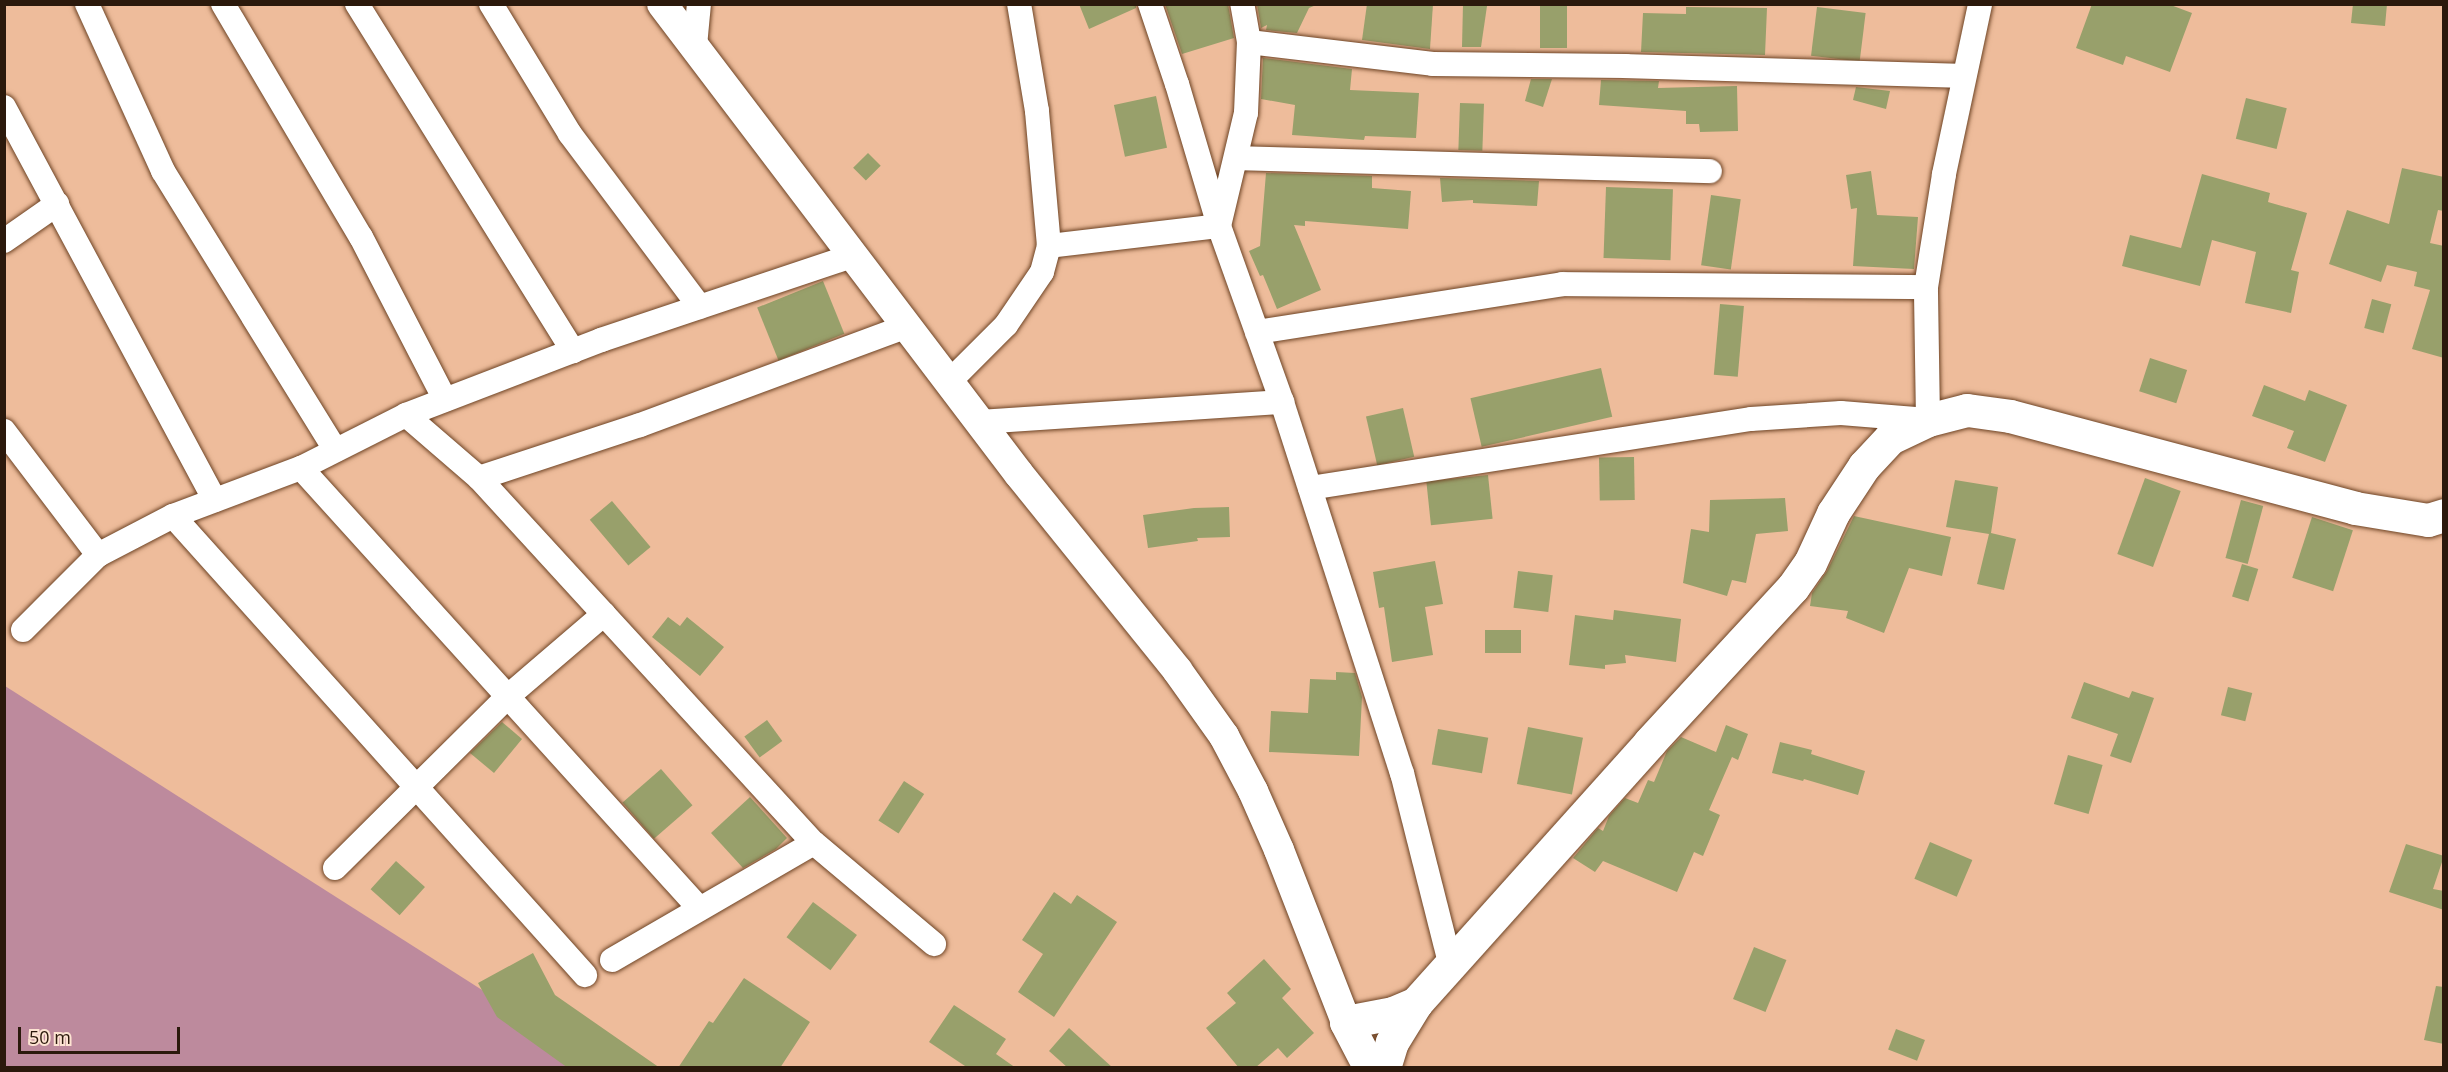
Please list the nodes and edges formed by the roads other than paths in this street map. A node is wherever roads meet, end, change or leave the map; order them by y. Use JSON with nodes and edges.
{"nodes":[{"id":1,"x":87,"y":4,"type":"edge"},
{"id":2,"x":223,"y":4,"type":"edge"},
{"id":3,"x":357,"y":4,"type":"edge"},
{"id":4,"x":490,"y":4,"type":"edge"},
{"id":5,"x":662,"y":4,"type":"edge"},
{"id":6,"x":699,"y":4,"type":"edge"},
{"id":7,"x":1019,"y":4,"type":"edge"},
{"id":8,"x":1150,"y":4,"type":"edge"},
{"id":9,"x":1242,"y":4,"type":"edge"},
{"id":10,"x":1980,"y":4,"type":"edge"},
{"id":11,"x":1249,"y":42,"type":"junction"},
{"id":12,"x":695,"y":46,"type":"junction"},
{"id":13,"x":1963,"y":76,"type":"junction"},
{"id":14,"x":4,"y":106,"type":"edge"},
{"id":15,"x":12,"y":137,"type":"edge"},
{"id":16,"x":1236,"y":158,"type":"junction"},
{"id":17,"x":1710,"y":171,"type":"dead end"},
{"id":18,"x":57,"y":204,"type":"junction"},
{"id":19,"x":1219,"y":226,"type":"junction"},
{"id":20,"x":4,"y":241,"type":"edge"},
{"id":21,"x":1049,"y":246,"type":"junction"},
{"id":22,"x":855,"y":255,"type":"junction"},
{"id":23,"x":1926,"y":287,"type":"junction"},
{"id":24,"x":700,"y":307,"type":"junction"},
{"id":25,"x":908,"y":326,"type":"junction"},
{"id":26,"x":1257,"y":332,"type":"junction"},
{"id":27,"x":573,"y":351,"type":"junction"},
{"id":28,"x":950,"y":381,"type":"junction"},
{"id":29,"x":445,"y":400,"type":"junction"},
{"id":30,"x":1282,"y":402,"type":"junction"},
{"id":31,"x":406,"y":415,"type":"junction"},
{"id":32,"x":1928,"y":420,"type":"junction"},
{"id":33,"x":980,"y":422,"type":"junction"},
{"id":34,"x":4,"y":431,"type":"edge"},
{"id":35,"x":335,"y":450,"type":"junction"},
{"id":36,"x":301,"y":468,"type":"junction"},
{"id":37,"x":479,"y":478,"type":"junction"},
{"id":38,"x":1310,"y":488,"type":"junction"},
{"id":39,"x":214,"y":500,"type":"junction"},
{"id":40,"x":2444,"y":515,"type":"edge"},
{"id":41,"x":173,"y":516,"type":"junction"},
{"id":42,"x":98,"y":555,"type":"junction"},
{"id":43,"x":604,"y":614,"type":"junction"},
{"id":44,"x":22,"y":630,"type":"dead end"},
{"id":45,"x":506,"y":698,"type":"junction"},
{"id":46,"x":416,"y":787,"type":"junction"},
{"id":47,"x":814,"y":843,"type":"junction"},
{"id":48,"x":335,"y":868,"type":"dead end"},
{"id":49,"x":699,"y":909,"type":"junction"},
{"id":50,"x":934,"y":944,"type":"dead end"},
{"id":51,"x":612,"y":960,"type":"dead end"},
{"id":52,"x":1451,"y":966,"type":"junction"},
{"id":53,"x":585,"y":975,"type":"dead end"},
{"id":54,"x":1416,"y":1004,"type":"junction"},
{"id":55,"x":1346,"y":1022,"type":"junction"},
{"id":56,"x":1370,"y":1068,"type":"edge"},
{"id":57,"x":1384,"y":1068,"type":"edge"}],
"edges":[{"from":1,"to":35,"type":"street"},
{"from":2,"to":29,"type":"street"},
{"from":3,"to":27,"type":"street"},
{"from":4,"to":24,"type":"street"},
{"from":5,"to":12,"type":"street"},
{"from":6,"to":12,"type":"street"},
{"from":7,"to":21,"type":"street"},
{"from":8,"to":19,"type":"street"},
{"from":9,"to":11,"type":"street"},
{"from":10,"to":13,"type":"street"},
{"from":11,"to":13,"type":"street"},
{"from":11,"to":16,"type":"street"},
{"from":12,"to":22,"type":"street"},
{"from":13,"to":23,"type":"street"},
{"from":14,"to":15,"type":"street"},
{"from":15,"to":18,"type":"street"},
{"from":16,"to":17,"type":"street"},
{"from":16,"to":19,"type":"street"},
{"from":18,"to":20,"type":"street"},
{"from":18,"to":39,"type":"street"},
{"from":19,"to":21,"type":"street"},
{"from":19,"to":26,"type":"street"},
{"from":21,"to":28,"type":"street"},
{"from":22,"to":24,"type":"street"},
{"from":22,"to":25,"type":"street"},
{"from":23,"to":26,"type":"street"},
{"from":23,"to":32,"type":"street"},
{"from":24,"to":27,"type":"street"},
{"from":25,"to":28,"type":"street"},
{"from":25,"to":37,"type":"street"},
{"from":26,"to":30,"type":"street"},
{"from":27,"to":29,"type":"street"},
{"from":28,"to":33,"type":"street"},
{"from":29,"to":31,"type":"street"},
{"from":30,"to":33,"type":"street"},
{"from":30,"to":38,"type":"street"},
{"from":31,"to":35,"type":"street"},
{"from":31,"to":37,"type":"street"},
{"from":32,"to":38,"type":"street"},
{"from":32,"to":40,"type":"main road"},
{"from":32,"to":52,"type":"main road"},
{"from":33,"to":55,"type":"street"},
{"from":34,"to":42,"type":"street"},
{"from":35,"to":36,"type":"street"},
{"from":36,"to":39,"type":"street"},
{"from":36,"to":45,"type":"street"},
{"from":37,"to":43,"type":"street"},
{"from":38,"to":52,"type":"street"},
{"from":39,"to":41,"type":"street"},
{"from":41,"to":42,"type":"street"},
{"from":41,"to":46,"type":"street"},
{"from":42,"to":44,"type":"street"},
{"from":43,"to":45,"type":"street"},
{"from":43,"to":47,"type":"street"},
{"from":45,"to":46,"type":"street"},
{"from":45,"to":49,"type":"street"},
{"from":46,"to":48,"type":"street"},
{"from":46,"to":53,"type":"street"},
{"from":47,"to":49,"type":"street"},
{"from":47,"to":50,"type":"street"},
{"from":49,"to":51,"type":"street"},
{"from":52,"to":54,"type":"main road"},
{"from":54,"to":55,"type":"main road"},
{"from":54,"to":57,"type":"main road"},
{"from":55,"to":56,"type":"main road"}]}
